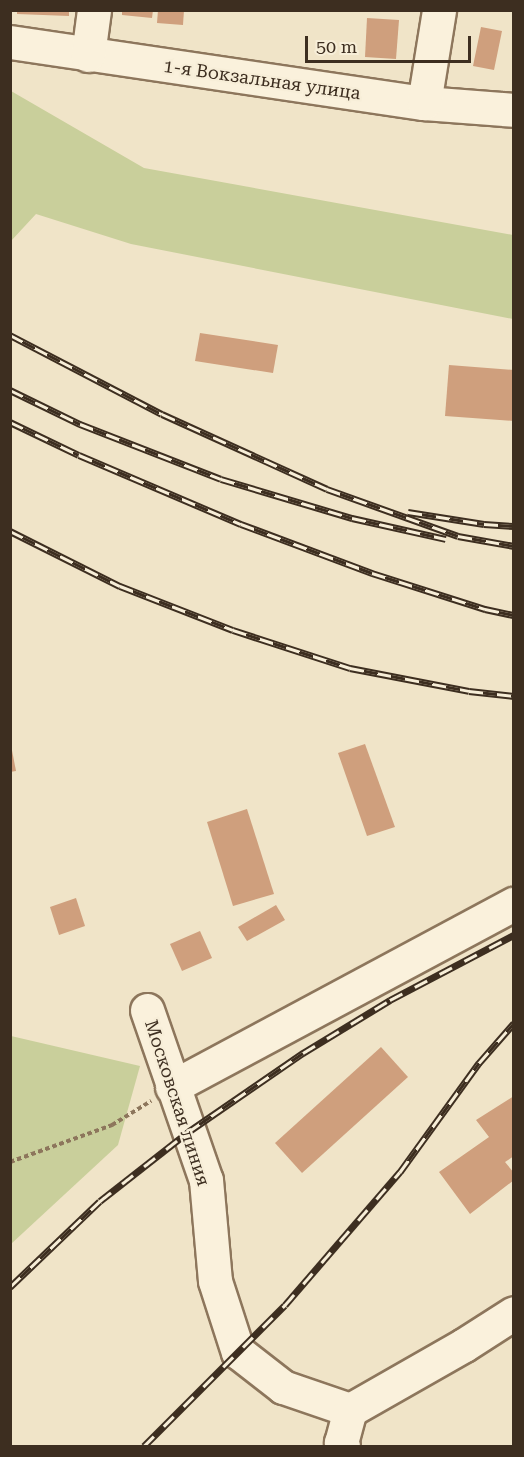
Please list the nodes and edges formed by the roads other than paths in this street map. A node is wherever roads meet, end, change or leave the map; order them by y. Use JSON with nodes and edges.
{"nodes":[{"id":1,"x":94,"y":10,"type":"edge"},
{"id":2,"x":439,"y":10,"type":"edge"},
{"id":3,"x":10,"y":42,"type":"edge"},
{"id":4,"x":88,"y":54,"type":"junction"},
{"id":5,"x":424,"y":103,"type":"junction"},
{"id":6,"x":513,"y":110,"type":"edge"},
{"id":7,"x":513,"y":904,"type":"edge"},
{"id":8,"x":147,"y":1011,"type":"dead end"},
{"id":9,"x":172,"y":1088,"type":"junction"},
{"id":10,"x":513,"y":1313,"type":"edge"},
{"id":11,"x":350,"y":1410,"type":"junction"},
{"id":12,"x":340,"y":1445,"type":"edge"}],
"edges":[{"from":1,"to":4,"type":"street"},
{"from":2,"to":5,"type":"street"},
{"from":3,"to":4,"type":"street","name":"1-я Вокзальная улица"},
{"from":4,"to":5,"type":"street","name":"1-я Вокзальная улица"},
{"from":5,"to":6,"type":"street","name":"1-я Вокзальная улица"},
{"from":7,"to":9,"type":"street"},
{"from":8,"to":9,"type":"street","name":"Московская линия"},
{"from":9,"to":11,"type":"street","name":"Московская линия"},
{"from":10,"to":11,"type":"street"},
{"from":11,"to":12,"type":"street"}]}
